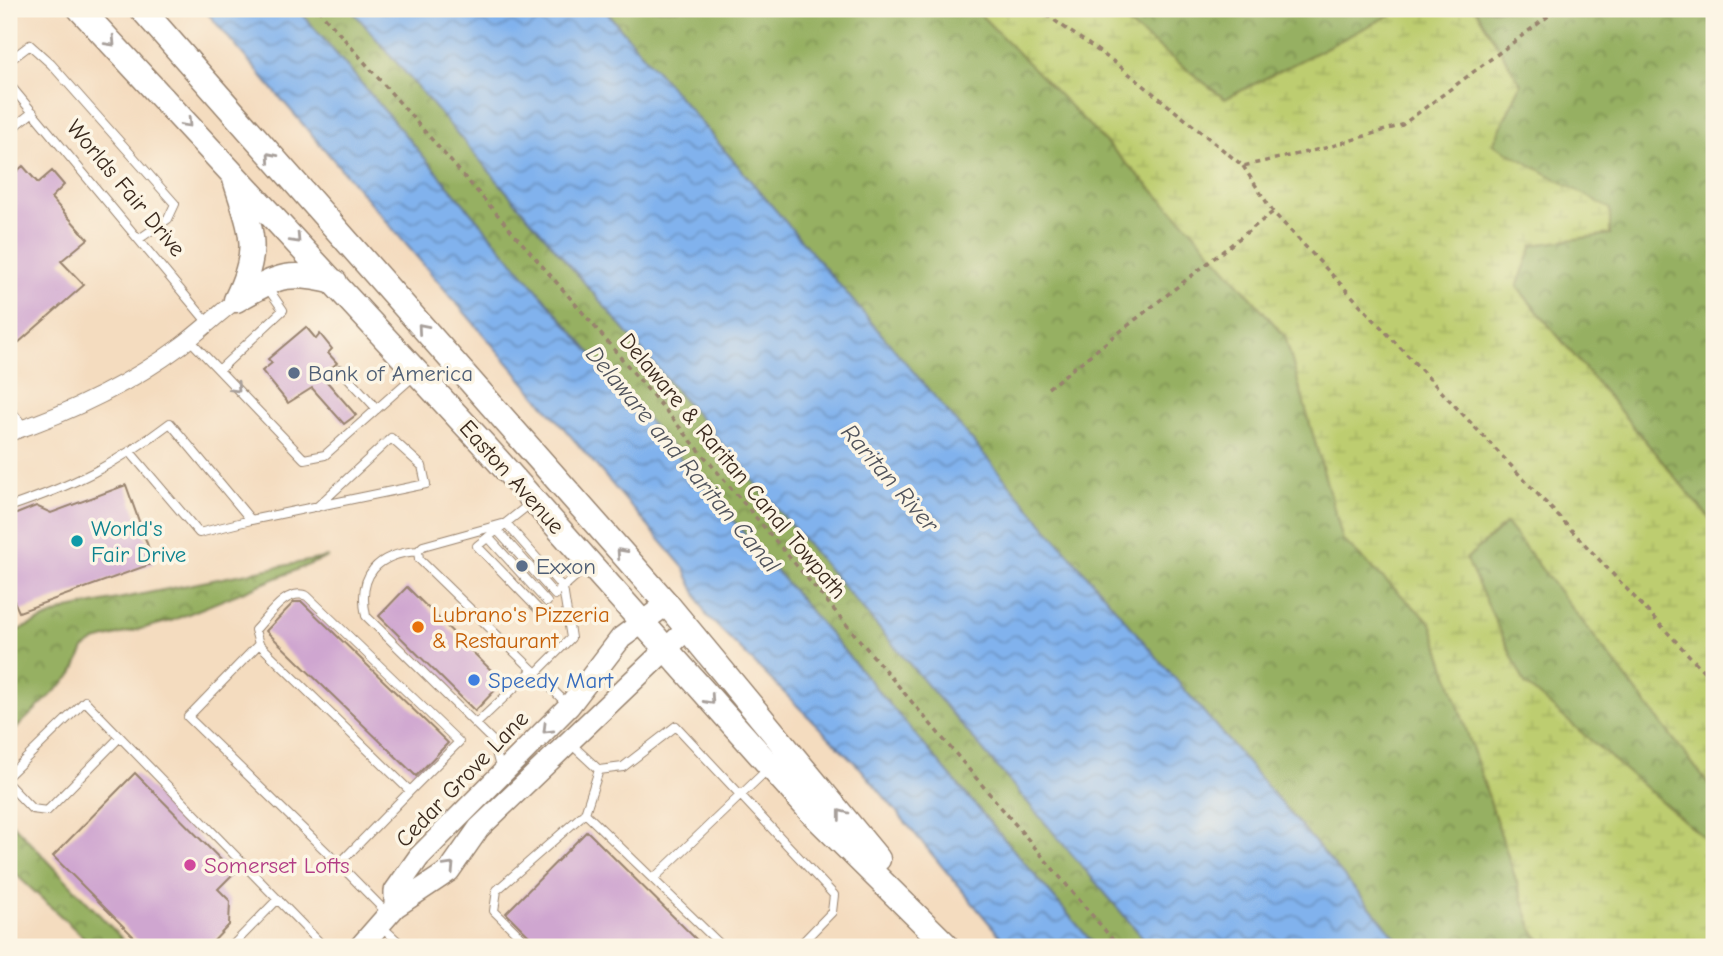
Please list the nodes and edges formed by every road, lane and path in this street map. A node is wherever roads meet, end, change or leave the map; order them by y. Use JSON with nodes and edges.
{"nodes":[{"id":1,"x":80,"y":9,"type":"edge"},
{"id":2,"x":142,"y":9,"type":"edge"},
{"id":3,"x":318,"y":9,"type":"edge"},
{"id":4,"x":1038,"y":9,"type":"edge"},
{"id":5,"x":1558,"y":9,"type":"edge"},
{"id":6,"x":9,"y":61,"type":"edge"},
{"id":7,"x":9,"y":84,"type":"edge"},
{"id":8,"x":33,"y":112,"type":"junction"},
{"id":9,"x":9,"y":131,"type":"edge"},
{"id":10,"x":1243,"y":166,"type":"junction"},
{"id":11,"x":232,"y":172,"type":"junction"},
{"id":12,"x":1273,"y":212,"type":"junction"},
{"id":13,"x":139,"y":239,"type":"junction"},
{"id":14,"x":335,"y":282,"type":"junction"},
{"id":15,"x":265,"y":284,"type":"junction"},
{"id":16,"x":236,"y":300,"type":"junction"},
{"id":17,"x":208,"y":323,"type":"junction"},
{"id":18,"x":189,"y":339,"type":"junction"},
{"id":19,"x":340,"y":369,"type":"dead end"},
{"id":20,"x":219,"y":370,"type":"junction"},
{"id":21,"x":418,"y":373,"type":"junction"},
{"id":22,"x":1048,"y":388,"type":"dead end"},
{"id":23,"x":9,"y":408,"type":"edge"},
{"id":24,"x":377,"y":409,"type":"junction"},
{"id":25,"x":17,"y":430,"type":"edge"},
{"id":26,"x":131,"y":453,"type":"junction"},
{"id":27,"x":534,"y":501,"type":"junction"},
{"id":28,"x":9,"y":507,"type":"edge"},
{"id":29,"x":317,"y":507,"type":"junction"},
{"id":30,"x":251,"y":520,"type":"junction"},
{"id":31,"x":506,"y":523,"type":"junction"},
{"id":32,"x":497,"y":530,"type":"junction"},
{"id":33,"x":488,"y":537,"type":"junction"},
{"id":34,"x":418,"y":551,"type":"junction"},
{"id":35,"x":589,"y":564,"type":"junction"},
{"id":36,"x":562,"y":588,"type":"junction"},
{"id":37,"x":555,"y":594,"type":"junction"},
{"id":38,"x":547,"y":601,"type":"junction"},
{"id":39,"x":667,"y":604,"type":"junction"},
{"id":40,"x":642,"y":625,"type":"junction"},
{"id":41,"x":686,"y":629,"type":"junction"},
{"id":42,"x":259,"y":644,"type":"junction"},
{"id":43,"x":664,"y":649,"type":"junction"},
{"id":44,"x":535,"y":671,"type":"junction"},
{"id":45,"x":1714,"y":681,"type":"edge"},
{"id":46,"x":569,"y":706,"type":"junction"},
{"id":47,"x":476,"y":724,"type":"junction"},
{"id":48,"x":120,"y":737,"type":"junction"},
{"id":49,"x":568,"y":741,"type":"junction"},
{"id":50,"x":771,"y":767,"type":"junction"},
{"id":51,"x":599,"y":770,"type":"junction"},
{"id":52,"x":502,"y":774,"type":"junction"},
{"id":53,"x":9,"y":775,"type":"edge"},
{"id":54,"x":9,"y":785,"type":"edge"},
{"id":55,"x":410,"y":791,"type":"junction"},
{"id":56,"x":741,"y":795,"type":"junction"},
{"id":57,"x":585,"y":813,"type":"junction"},
{"id":58,"x":339,"y":864,"type":"junction"},
{"id":59,"x":653,"y":879,"type":"junction"},
{"id":60,"x":278,"y":899,"type":"junction"},
{"id":61,"x":389,"y":916,"type":"junction"},
{"id":62,"x":945,"y":946,"type":"edge"},
{"id":63,"x":230,"y":947,"type":"edge"},
{"id":64,"x":324,"y":947,"type":"edge"},
{"id":65,"x":360,"y":947,"type":"edge"},
{"id":66,"x":404,"y":947,"type":"edge"},
{"id":67,"x":531,"y":947,"type":"edge"},
{"id":68,"x":723,"y":947,"type":"edge"},
{"id":69,"x":798,"y":947,"type":"edge"},
{"id":70,"x":1119,"y":947,"type":"edge"}],
"edges":[{"from":1,"to":11,"type":"main road","name":"Easton Avenue","one_way":true},
{"from":39,"to":2,"type":"main road","name":"Easton Avenue","one_way":true},
{"from":3,"to":70,"type":"path","name":"Delaware & Raritan Canal Towpath"},
{"from":4,"to":10,"type":"path"},
{"from":5,"to":10,"type":"path"},
{"from":6,"to":13,"type":"lane"},
{"from":7,"to":8,"type":"lane","name":"Worlds Fair Drive"},
{"from":8,"to":9,"type":"lane"},
{"from":8,"to":13,"type":"lane","name":"Worlds Fair Drive"},
{"from":10,"to":12,"type":"path"},
{"from":11,"to":14,"type":"main road","name":"Easton Avenue","one_way":true},
{"from":11,"to":16,"type":"main road"},
{"from":12,"to":22,"type":"path"},
{"from":12,"to":45,"type":"path"},
{"from":13,"to":17,"type":"lane","name":"Worlds Fair Drive"},
{"from":14,"to":15,"type":"main road"},
{"from":14,"to":21,"type":"main road","name":"Easton Avenue"},
{"from":15,"to":16,"type":"main road"},
{"from":15,"to":20,"type":"lane"},
{"from":16,"to":17,"type":"street"},
{"from":17,"to":18,"type":"street"},
{"from":18,"to":20,"type":"lane"},
{"from":18,"to":25,"type":"street"},
{"from":19,"to":24,"type":"lane"},
{"from":20,"to":24,"type":"lane","one_way":true},
{"from":21,"to":24,"type":"lane"},
{"from":21,"to":27,"type":"main road","name":"Easton Avenue"},
{"from":23,"to":25,"type":"lane"},
{"from":26,"to":28,"type":"lane"},
{"from":26,"to":30,"type":"lane"},
{"from":26,"to":30,"type":"lane"},
{"from":27,"to":31,"type":"lane"},
{"from":27,"to":35,"type":"main road","name":"Easton Avenue"},
{"from":29,"to":29,"type":"lane"},
{"from":29,"to":30,"type":"lane"},
{"from":31,"to":32,"type":"lane"},
{"from":31,"to":34,"type":"lane"},
{"from":31,"to":36,"type":"lane"},
{"from":32,"to":33,"type":"lane"},
{"from":32,"to":37,"type":"lane"},
{"from":33,"to":38,"type":"lane"},
{"from":33,"to":38,"type":"lane"},
{"from":34,"to":44,"type":"lane"},
{"from":34,"to":47,"type":"lane"},
{"from":35,"to":36,"type":"lane"},
{"from":35,"to":40,"type":"main road","name":"Easton Avenue"},
{"from":36,"to":37,"type":"lane"},
{"from":36,"to":44,"type":"lane"},
{"from":37,"to":38,"type":"lane"},
{"from":39,"to":40,"type":"main road","name":"Cedar Grove Lane"},
{"from":39,"to":41,"type":"main road","name":"Easton Avenue"},
{"from":40,"to":43,"type":"main road","name":"Easton Avenue"},
{"from":40,"to":46,"type":"main road","name":"Cedar Grove Lane"},
{"from":41,"to":43,"type":"main road","name":"Cedar Grove Lane"},
{"from":62,"to":41,"type":"main road","name":"Easton Avenue","one_way":true},
{"from":42,"to":55,"type":"lane"},
{"from":42,"to":55,"type":"lane"},
{"from":42,"to":58,"type":"lane"},
{"from":43,"to":49,"type":"main road","name":"Cedar Grove Lane"},
{"from":43,"to":50,"type":"main road","name":"Easton Avenue","one_way":true},
{"from":44,"to":46,"type":"lane"},
{"from":44,"to":47,"type":"lane"},
{"from":46,"to":52,"type":"main road","name":"Cedar Grove Lane","one_way":true},
{"from":47,"to":52,"type":"lane"},
{"from":48,"to":53,"type":"lane"},
{"from":48,"to":54,"type":"lane"},
{"from":48,"to":60,"type":"lane"},
{"from":49,"to":51,"type":"lane"},
{"from":61,"to":49,"type":"main road","name":"Cedar Grove Lane","one_way":true},
{"from":50,"to":56,"type":"lane"},
{"from":50,"to":62,"type":"main road","name":"Easton Avenue"},
{"from":51,"to":56,"type":"lane"},
{"from":51,"to":57,"type":"lane"},
{"from":52,"to":61,"type":"main road","name":"Cedar Grove Lane"},
{"from":55,"to":58,"type":"lane"},
{"from":56,"to":59,"type":"lane"},
{"from":56,"to":69,"type":"lane"},
{"from":57,"to":59,"type":"lane"},
{"from":57,"to":67,"type":"lane"},
{"from":58,"to":61,"type":"lane"},
{"from":59,"to":68,"type":"lane"},
{"from":60,"to":63,"type":"lane"},
{"from":60,"to":64,"type":"lane"},
{"from":61,"to":65,"type":"main road","name":"Cedar Grove Lane"},
{"from":61,"to":66,"type":"lane"}]}
